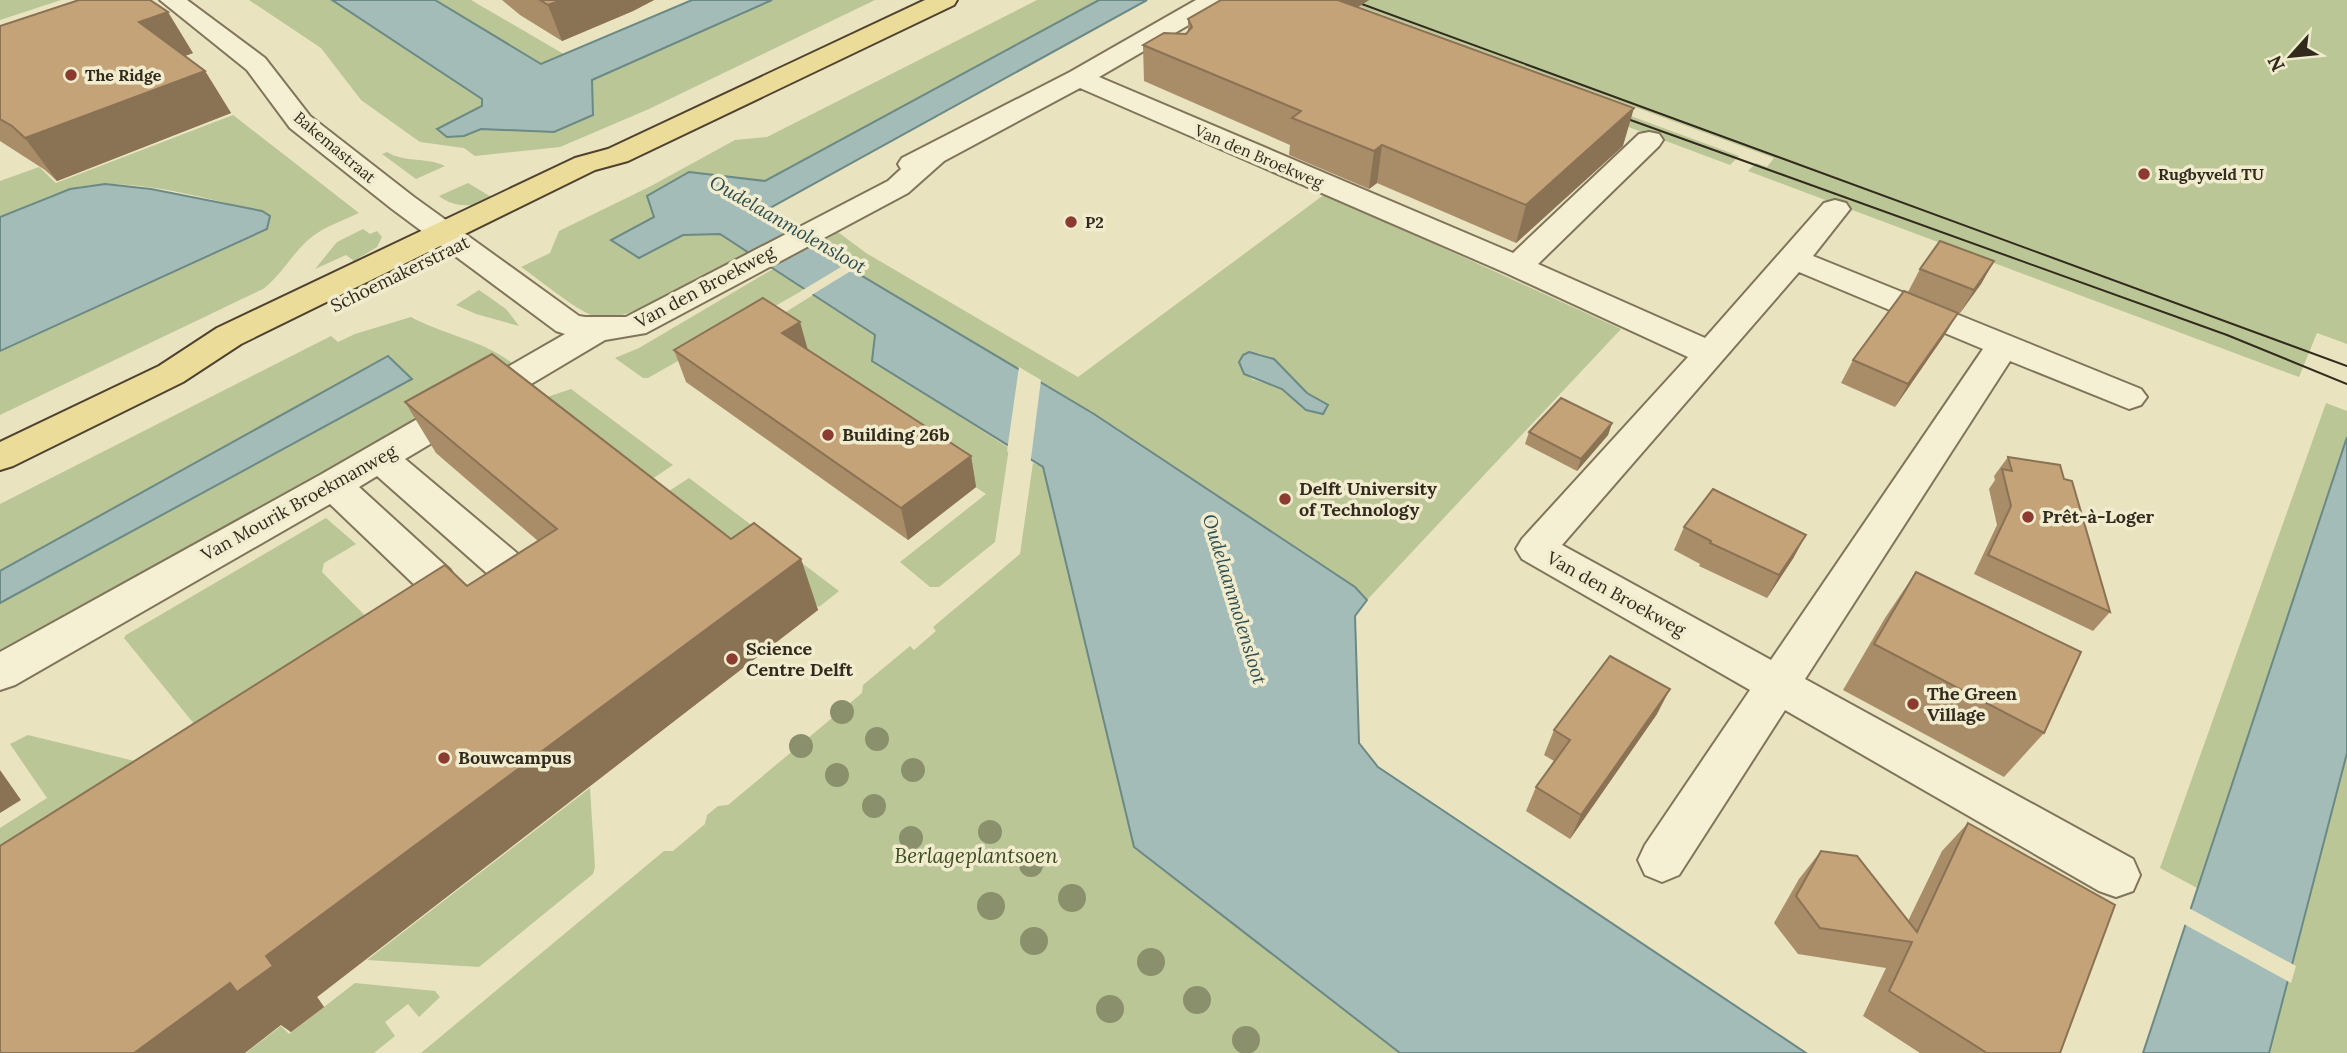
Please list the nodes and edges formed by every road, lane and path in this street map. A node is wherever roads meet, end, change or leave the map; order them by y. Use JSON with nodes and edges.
{"nodes":[{"id":1,"x":172,"y":0,"type":"edge"},
{"id":2,"x":945,"y":0,"type":"edge"},
{"id":3,"x":1214,"y":10,"type":"edge"},
{"id":4,"x":1135,"y":45,"type":"junction"},
{"id":5,"x":1166,"y":58,"type":"edge"},
{"id":6,"x":1079,"y":78,"type":"junction"},
{"id":7,"x":1649,"y":140,"type":"dead end"},
{"id":8,"x":1835,"y":209,"type":"dead end"},
{"id":9,"x":452,"y":238,"type":"junction"},
{"id":10,"x":1794,"y":259,"type":"junction"},
{"id":11,"x":1517,"y":266,"type":"junction"},
{"id":12,"x":597,"y":330,"type":"junction"},
{"id":13,"x":2003,"y":345,"type":"junction"},
{"id":14,"x":1710,"y":354,"type":"junction"},
{"id":15,"x":2129,"y":397,"type":"dead end"},
{"id":16,"x":0,"y":457,"type":"edge"},
{"id":17,"x":380,"y":458,"type":"junction"},
{"id":18,"x":333,"y":485,"type":"junction"},
{"id":19,"x":503,"y":565,"type":"edge"},
{"id":20,"x":436,"y":580,"type":"edge"},
{"id":21,"x":0,"y":673,"type":"edge"},
{"id":22,"x":1778,"y":684,"type":"junction"},
{"id":23,"x":1661,"y":860,"type":"dead end"},
{"id":24,"x":2116,"y":875,"type":"dead end"}],
"edges":[{"from":1,"to":9,"type":"street","name":"Bakemastraat"},
{"from":2,"to":9,"type":"main road","name":"Schoemakerstraat"},
{"from":3,"to":4,"type":"street","name":"Van den Broekweg"},
{"from":4,"to":5,"type":"street"},
{"from":4,"to":6,"type":"street","name":"Van den Broekweg"},
{"from":6,"to":11,"type":"street","name":"Van den Broekweg"},
{"from":6,"to":12,"type":"street","name":"Van den Broekweg"},
{"from":7,"to":11,"type":"street"},
{"from":8,"to":10,"type":"street","name":"Van den Broekweg"},
{"from":9,"to":12,"type":"street","name":"Bakemastraat"},
{"from":9,"to":16,"type":"main road","name":"Schoemakerstraat"},
{"from":10,"to":13,"type":"street"},
{"from":10,"to":14,"type":"street","name":"Van den Broekweg"},
{"from":11,"to":14,"type":"street","name":"Van den Broekweg"},
{"from":12,"to":17,"type":"street","name":"Van Mourik Broekmanweg"},
{"from":13,"to":15,"type":"street"},
{"from":13,"to":22,"type":"street"},
{"from":14,"to":22,"type":"street","name":"Van den Broekweg"},
{"from":17,"to":18,"type":"street","name":"Van Mourik Broekmanweg"},
{"from":17,"to":19,"type":"street"},
{"from":18,"to":20,"type":"street"},
{"from":18,"to":21,"type":"street","name":"Van Mourik Broekmanweg"},
{"from":22,"to":23,"type":"street"},
{"from":22,"to":24,"type":"street","name":"Van den Broekweg"}]}
